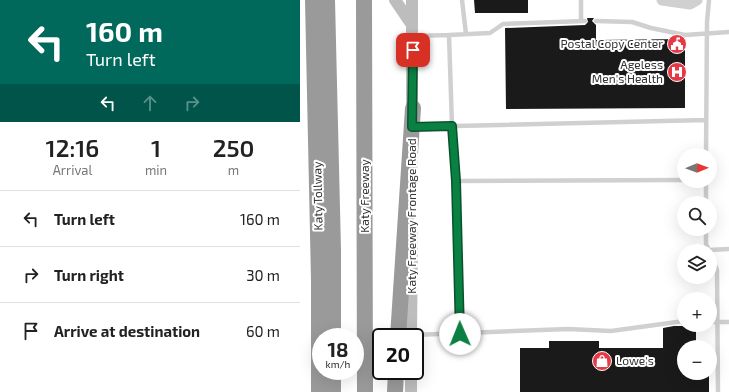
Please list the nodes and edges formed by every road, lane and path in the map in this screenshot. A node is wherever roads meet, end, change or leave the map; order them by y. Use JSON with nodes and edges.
{"nodes":[{"id":1,"x":395,"y":0,"type":"edge"},
{"id":2,"x":412,"y":0,"type":"edge"},
{"id":3,"x":462,"y":0,"type":"edge"},
{"id":4,"x":581,"y":0,"type":"edge"},
{"id":5,"x":662,"y":0,"type":"edge"},
{"id":6,"x":697,"y":0,"type":"edge"},
{"id":7,"x":709,"y":0,"type":"edge"},
{"id":8,"x":364,"y":3,"type":"edge"},
{"id":9,"x":320,"y":4,"type":"edge"},
{"id":10,"x":596,"y":21,"type":"dead end"},
{"id":11,"x":412,"y":31,"type":"junction"},
{"id":12,"x":729,"y":32,"type":"edge"},
{"id":13,"x":707,"y":33,"type":"junction"},
{"id":14,"x":466,"y":34,"type":"junction"},
{"id":15,"x":449,"y":35,"type":"junction"},
{"id":16,"x":412,"y":108,"type":"junction"},
{"id":17,"x":706,"y":120,"type":"junction"},
{"id":18,"x":452,"y":126,"type":"junction"},
{"id":19,"x":412,"y":127,"type":"junction"},
{"id":20,"x":706,"y":148,"type":"edge"},
{"id":21,"x":677,"y":180,"type":"edge"},
{"id":22,"x":456,"y":181,"type":"junction"},
{"id":23,"x":729,"y":250,"type":"edge"},
{"id":24,"x":717,"y":251,"type":"edge"},
{"id":25,"x":677,"y":322,"type":"edge"},
{"id":26,"x":717,"y":322,"type":"joint"},
{"id":27,"x":729,"y":322,"type":"edge"},
{"id":28,"x":333,"y":328,"type":"edge"},
{"id":29,"x":407,"y":328,"type":"edge"},
{"id":30,"x":407,"y":328,"type":"edge"},
{"id":31,"x":460,"y":334,"type":"junction"},
{"id":32,"x":424,"y":335,"type":"edge"},
{"id":33,"x":333,"y":380,"type":"edge"},
{"id":34,"x":396,"y":380,"type":"edge"},
{"id":35,"x":411,"y":380,"type":"edge"},
{"id":36,"x":319,"y":392,"type":"edge"},
{"id":37,"x":333,"y":392,"type":"edge"},
{"id":38,"x":365,"y":392,"type":"edge"},
{"id":39,"x":395,"y":392,"type":"edge"},
{"id":40,"x":411,"y":392,"type":"edge"},
{"id":41,"x":718,"y":392,"type":"edge"}],
"edges":[{"from":1,"to":11,"type":"main road"},
{"from":2,"to":11,"type":"main road","name":"Katy Freeway Frontage Road"},
{"from":3,"to":14,"type":"lane"},
{"from":4,"to":14,"type":"lane"},
{"from":5,"to":6,"type":"street"},
{"from":7,"to":13,"type":"lane"},
{"from":8,"to":38,"type":"highway","name":"Katy Freeway"},
{"from":9,"to":28,"type":"highway","name":"Katy Tollway"},
{"from":9,"to":36,"type":"highway","name":"Katy Tollway"},
{"from":10,"to":13,"type":"lane"},
{"from":11,"to":15,"type":"lane"},
{"from":11,"to":16,"type":"main road","name":"Katy Freeway Frontage Road"},
{"from":12,"to":13,"type":"lane"},
{"from":13,"to":17,"type":"lane"},
{"from":14,"to":15,"type":"lane"},
{"from":15,"to":18,"type":"lane"},
{"from":16,"to":19,"type":"main road","name":"Katy Freeway Frontage Road"},
{"from":16,"to":29,"type":"highway"},
{"from":17,"to":18,"type":"lane"},
{"from":17,"to":20,"type":"lane"},
{"from":18,"to":19,"type":"lane"},
{"from":18,"to":22,"type":"lane"},
{"from":19,"to":30,"type":"main road","name":"Katy Freeway Frontage Road"},
{"from":21,"to":22,"type":"lane"},
{"from":22,"to":31,"type":"lane"},
{"from":23,"to":24,"type":"lane"},
{"from":25,"to":31,"type":"lane"},
{"from":26,"to":27,"type":"lane"},
{"from":26,"to":41,"type":"lane"},
{"from":31,"to":32,"type":"lane"},
{"from":33,"to":37,"type":"highway"},
{"from":34,"to":39,"type":"highway"},
{"from":35,"to":40,"type":"main road"}]}
